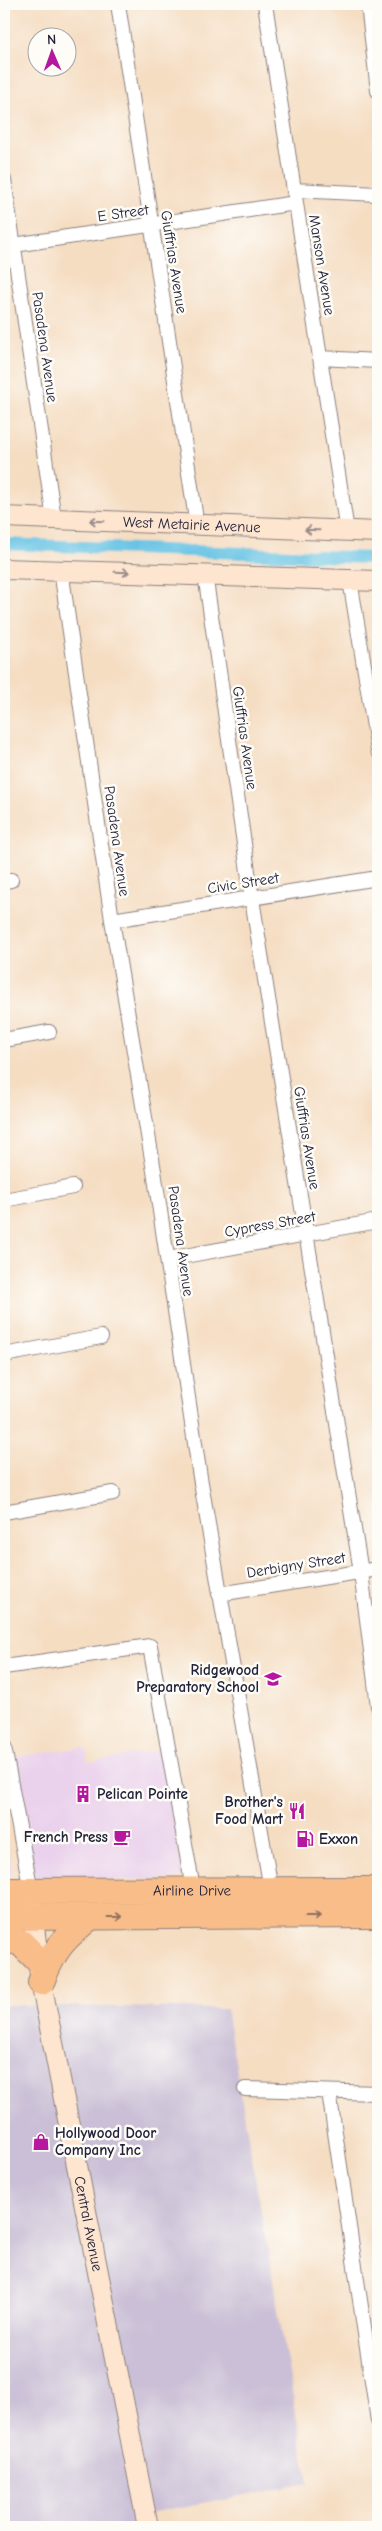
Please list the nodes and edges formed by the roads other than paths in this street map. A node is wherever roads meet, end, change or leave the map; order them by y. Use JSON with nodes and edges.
{"nodes":[{"id":1,"x":118,"y":4,"type":"edge"},
{"id":2,"x":265,"y":4,"type":"edge"},
{"id":3,"x":368,"y":4,"type":"edge"},
{"id":4,"x":378,"y":91,"type":"edge"},
{"id":5,"x":4,"y":180,"type":"edge"},
{"id":6,"x":378,"y":194,"type":"edge"},
{"id":7,"x":295,"y":197,"type":"junction"},
{"id":8,"x":152,"y":225,"type":"junction"},
{"id":9,"x":14,"y":245,"type":"junction"},
{"id":10,"x":320,"y":358,"type":"junction"},
{"id":11,"x":378,"y":361,"type":"edge"},
{"id":12,"x":4,"y":517,"type":"edge"},
{"id":13,"x":54,"y":519,"type":"junction"},
{"id":14,"x":197,"y":526,"type":"junction"},
{"id":15,"x":347,"y":531,"type":"junction"},
{"id":16,"x":377,"y":533,"type":"edge"},
{"id":17,"x":4,"y":569,"type":"edge"},
{"id":18,"x":61,"y":570,"type":"junction"},
{"id":19,"x":206,"y":574,"type":"junction"},
{"id":20,"x":367,"y":580,"type":"edge"},
{"id":21,"x":378,"y":751,"type":"edge"},
{"id":22,"x":378,"y":878,"type":"edge"},
{"id":23,"x":252,"y":899,"type":"junction"},
{"id":24,"x":112,"y":920,"type":"junction"},
{"id":25,"x":49,"y":1032,"type":"dead end"},
{"id":26,"x":4,"y":1040,"type":"edge"},
{"id":27,"x":73,"y":1186,"type":"dead end"},
{"id":28,"x":4,"y":1200,"type":"edge"},
{"id":29,"x":378,"y":1221,"type":"edge"},
{"id":30,"x":306,"y":1234,"type":"junction"},
{"id":31,"x":168,"y":1259,"type":"junction"},
{"id":32,"x":101,"y":1337,"type":"dead end"},
{"id":33,"x":4,"y":1355,"type":"edge"},
{"id":34,"x":113,"y":1493,"type":"dead end"},
{"id":35,"x":4,"y":1512,"type":"edge"},
{"id":36,"x":378,"y":1569,"type":"edge"},
{"id":37,"x":361,"y":1572,"type":"junction"},
{"id":38,"x":219,"y":1594,"type":"junction"},
{"id":39,"x":4,"y":1667,"type":"edge"},
{"id":40,"x":378,"y":1706,"type":"edge"},
{"id":41,"x":4,"y":1747,"type":"edge"},
{"id":42,"x":193,"y":1890,"type":"junction"},
{"id":43,"x":272,"y":1890,"type":"junction"},
{"id":44,"x":378,"y":1890,"type":"edge"},
{"id":45,"x":4,"y":1891,"type":"edge"},
{"id":46,"x":31,"y":1891,"type":"junction"},
{"id":47,"x":378,"y":1915,"type":"edge"},
{"id":48,"x":271,"y":1916,"type":"junction"},
{"id":49,"x":4,"y":1917,"type":"edge"},
{"id":50,"x":32,"y":1917,"type":"junction"},
{"id":51,"x":90,"y":1917,"type":"junction"},
{"id":52,"x":4,"y":1938,"type":"edge"},
{"id":53,"x":39,"y":1971,"type":"junction"},
{"id":54,"x":245,"y":2089,"type":"dead end"},
{"id":55,"x":329,"y":2092,"type":"junction"},
{"id":56,"x":378,"y":2093,"type":"edge"},
{"id":57,"x":378,"y":2421,"type":"edge"},
{"id":58,"x":148,"y":2527,"type":"edge"}],
"edges":[{"from":1,"to":8,"type":"street","name":"Giuffrias Avenue"},
{"from":2,"to":7,"type":"street","name":"Manson Avenue"},
{"from":3,"to":4,"type":"street"},
{"from":5,"to":9,"type":"street","name":"Pasadena Avenue"},
{"from":6,"to":7,"type":"street","name":"E Street"},
{"from":7,"to":8,"type":"street","name":"E Street"},
{"from":7,"to":10,"type":"street","name":"Manson Avenue"},
{"from":8,"to":9,"type":"street","name":"E Street"},
{"from":8,"to":14,"type":"street","name":"Giuffrias Avenue"},
{"from":9,"to":13,"type":"street","name":"Pasadena Avenue"},
{"from":10,"to":11,"type":"street"},
{"from":10,"to":15,"type":"street","name":"Manson Avenue"},
{"from":12,"to":13,"type":"main road","name":"West Metairie Avenue"},
{"from":14,"to":13,"type":"main road","name":"West Metairie Avenue","one_way":true},
{"from":15,"to":14,"type":"main road","name":"West Metairie Avenue","one_way":true},
{"from":15,"to":16,"type":"main road","name":"West Metairie Avenue"},
{"from":17,"to":18,"type":"main road"},
{"from":18,"to":19,"type":"main road","one_way":true},
{"from":18,"to":24,"type":"street","name":"Pasadena Avenue"},
{"from":19,"to":20,"type":"main road"},
{"from":19,"to":23,"type":"street","name":"Giuffrias Avenue"},
{"from":20,"to":21,"type":"street"},
{"from":22,"to":23,"type":"street","name":"Civic Street"},
{"from":23,"to":24,"type":"street","name":"Civic Street"},
{"from":23,"to":30,"type":"street","name":"Giuffrias Avenue"},
{"from":24,"to":31,"type":"street","name":"Pasadena Avenue"},
{"from":25,"to":26,"type":"street"},
{"from":27,"to":28,"type":"street"},
{"from":29,"to":30,"type":"street","name":"Cypress Street"},
{"from":30,"to":31,"type":"street","name":"Cypress Street"},
{"from":30,"to":37,"type":"street","name":"Giuffrias Avenue"},
{"from":31,"to":38,"type":"street","name":"Pasadena Avenue"},
{"from":32,"to":33,"type":"street"},
{"from":34,"to":35,"type":"street"},
{"from":36,"to":37,"type":"street","name":"Derbigny Street"},
{"from":37,"to":38,"type":"street","name":"Derbigny Street"},
{"from":37,"to":40,"type":"street","name":"Giuffrias Avenue"},
{"from":38,"to":43,"type":"street","name":"Pasadena Avenue"},
{"from":39,"to":42,"type":"street"},
{"from":41,"to":46,"type":"street"},
{"from":42,"to":43,"type":"highway","name":"Airline Drive"},
{"from":42,"to":46,"type":"highway","name":"Airline Drive"},
{"from":43,"to":44,"type":"highway","name":"Airline Drive"},
{"from":43,"to":48,"type":"street","name":"Pasadena Avenue"},
{"from":45,"to":46,"type":"highway","name":"Airline Drive"},
{"from":46,"to":50,"type":"main road","name":"Central Avenue"},
{"from":48,"to":47,"type":"highway","name":"Airline Drive","one_way":true},
{"from":51,"to":48,"type":"highway","name":"Airline Drive","one_way":true},
{"from":49,"to":50,"type":"highway","name":"Airline Drive"},
{"from":50,"to":51,"type":"highway","name":"Airline Drive"},
{"from":50,"to":53,"type":"main road","name":"Central Avenue"},
{"from":51,"to":53,"type":"highway"},
{"from":52,"to":53,"type":"highway"},
{"from":53,"to":58,"type":"main road","name":"Central Avenue"},
{"from":54,"to":55,"type":"street"},
{"from":55,"to":56,"type":"street"},
{"from":55,"to":57,"type":"street"}]}
